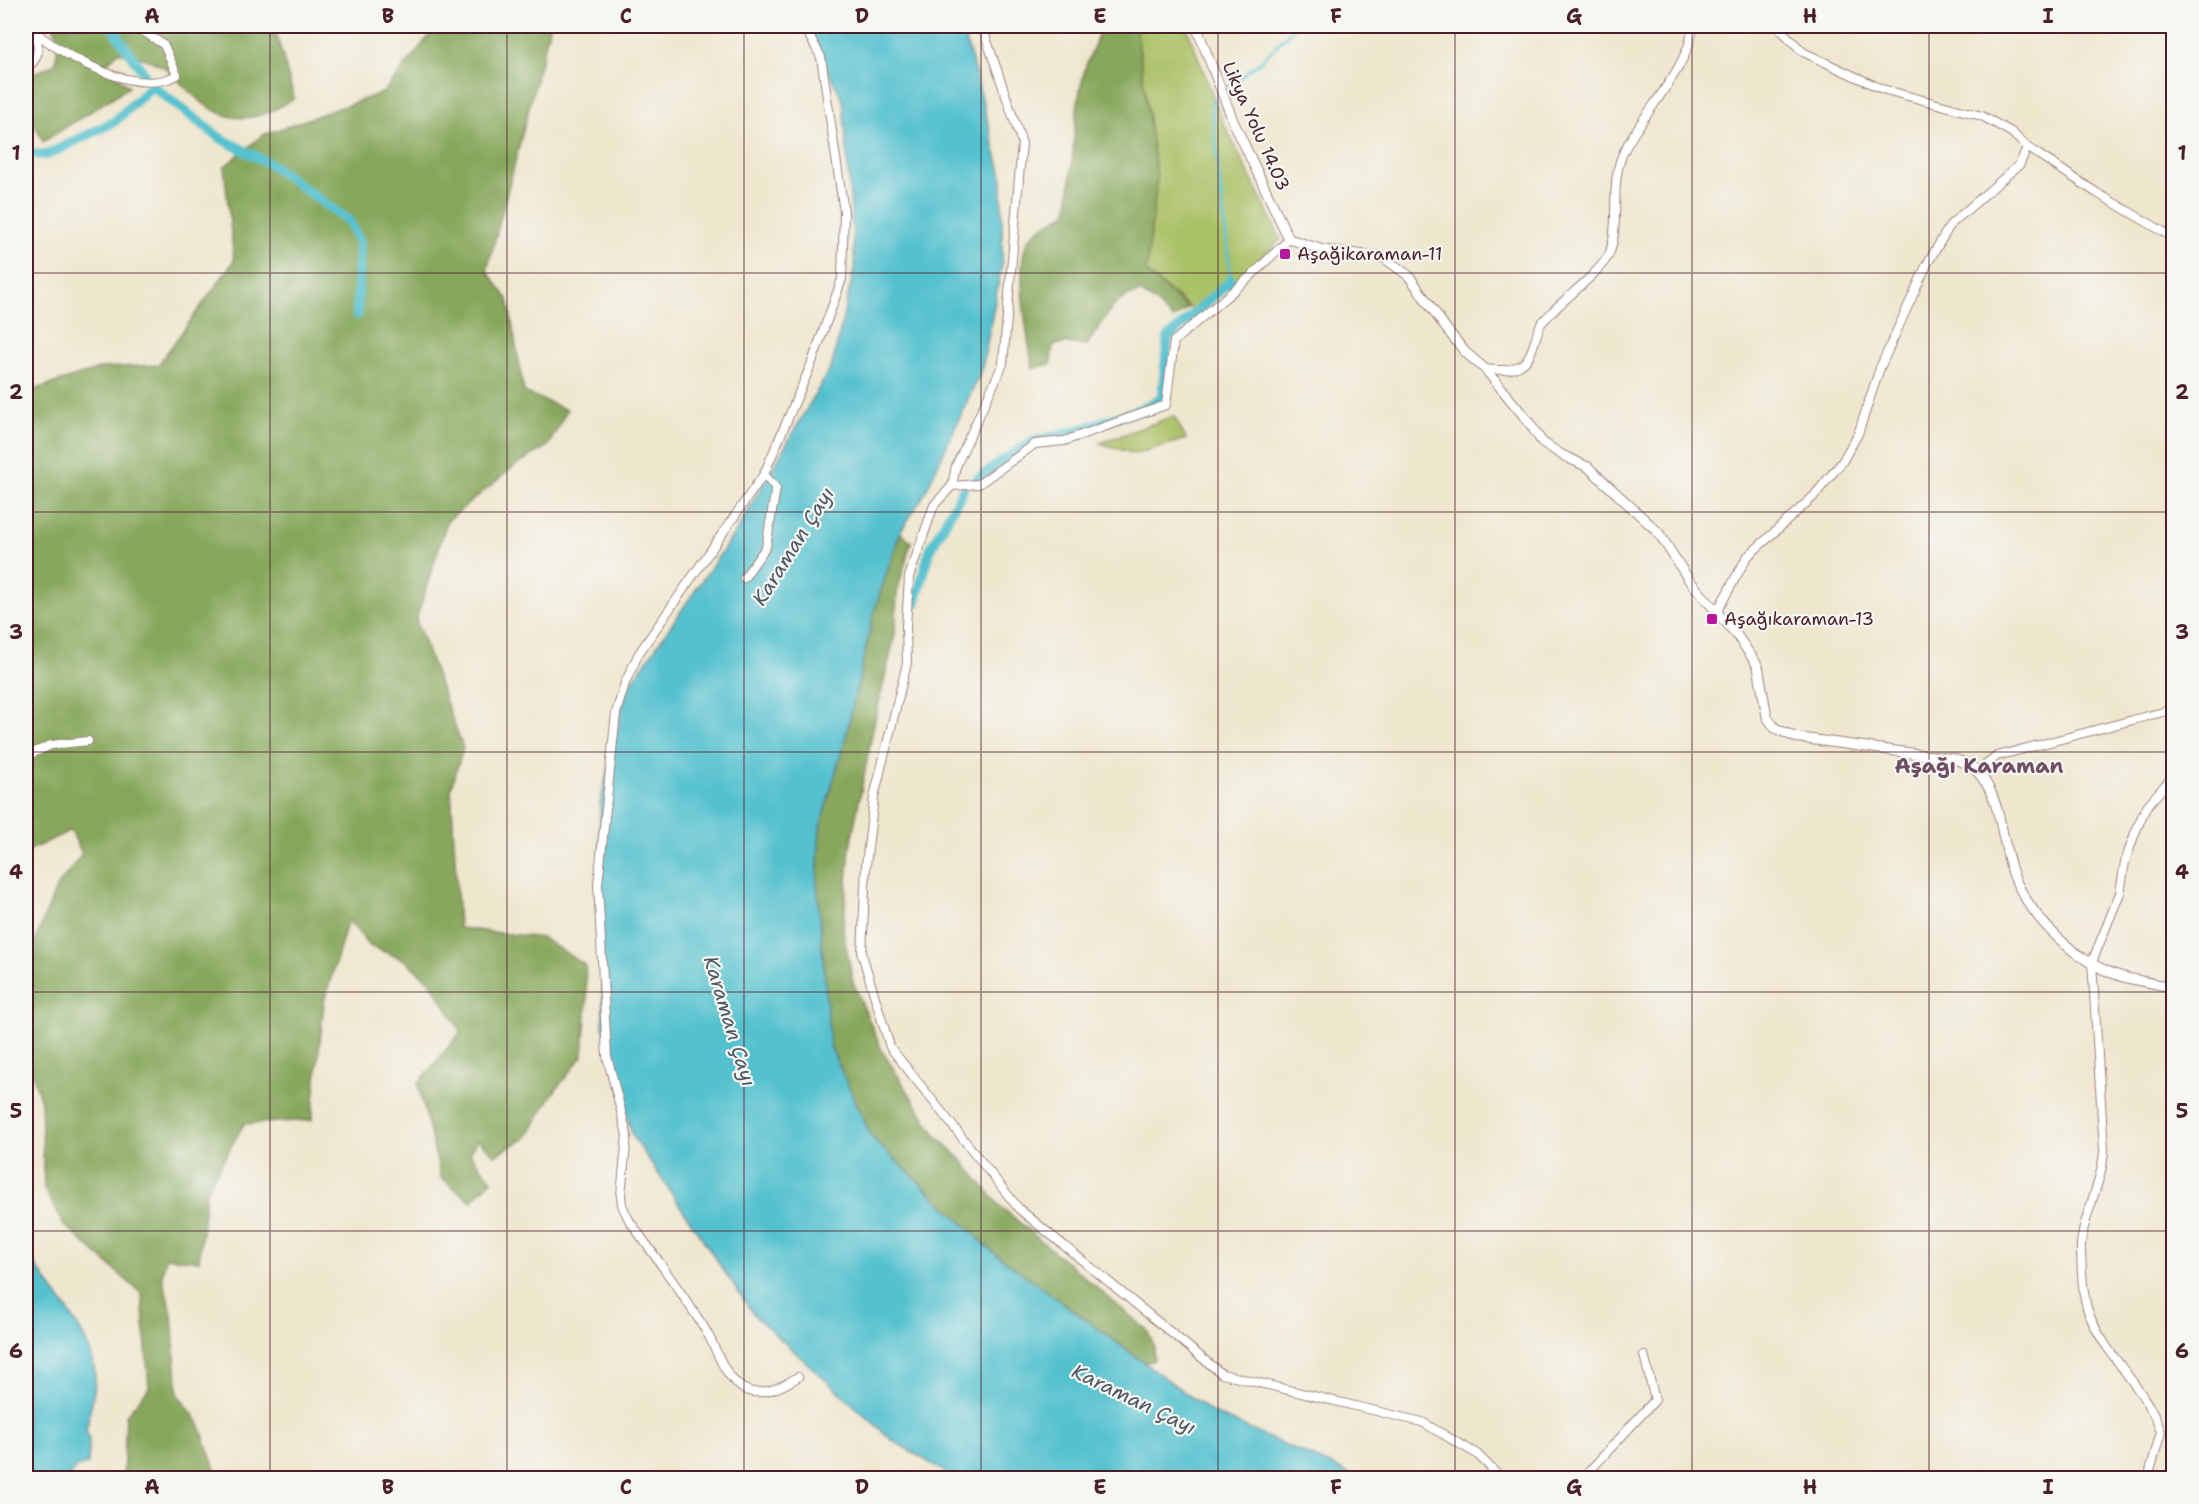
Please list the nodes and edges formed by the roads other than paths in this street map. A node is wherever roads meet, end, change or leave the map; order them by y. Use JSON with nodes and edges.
{"nodes":[{"id":1,"x":135,"y":26,"type":"edge"},
{"id":2,"x":804,"y":26,"type":"edge"},
{"id":3,"x":982,"y":26,"type":"edge"},
{"id":4,"x":1196,"y":26,"type":"edge"},
{"id":5,"x":1693,"y":26,"type":"edge"},
{"id":6,"x":1777,"y":26,"type":"edge"},
{"id":7,"x":35,"y":29,"type":"edge"},
{"id":8,"x":26,"y":68,"type":"edge"},
{"id":9,"x":2027,"y":147,"type":"junction"},
{"id":10,"x":2174,"y":238,"type":"edge"},
{"id":11,"x":1290,"y":239,"type":"junction"},
{"id":12,"x":1485,"y":369,"type":"junction"},
{"id":13,"x":764,"y":474,"type":"junction"},
{"id":14,"x":952,"y":486,"type":"junction"},
{"id":15,"x":744,"y":578,"type":"dead end"},
{"id":16,"x":1716,"y":613,"type":"junction"},
{"id":17,"x":2174,"y":709,"type":"edge"},
{"id":18,"x":88,"y":741,"type":"dead end"},
{"id":19,"x":26,"y":756,"type":"edge"},
{"id":20,"x":1977,"y":772,"type":"junction"},
{"id":21,"x":2174,"y":775,"type":"edge"},
{"id":22,"x":2092,"y":962,"type":"junction"},
{"id":23,"x":2174,"y":987,"type":"edge"},
{"id":24,"x":1644,"y":1354,"type":"dead end"},
{"id":25,"x":798,"y":1377,"type":"dead end"},
{"id":26,"x":1501,"y":1479,"type":"edge"},
{"id":27,"x":1584,"y":1479,"type":"edge"},
{"id":28,"x":2148,"y":1479,"type":"edge"}],
"edges":[{"from":1,"to":7,"type":"street"},
{"from":2,"to":13,"type":"street"},
{"from":3,"to":14,"type":"street"},
{"from":4,"to":11,"type":"street","name":"Likya Yolu 14.03"},
{"from":5,"to":12,"type":"street"},
{"from":6,"to":9,"type":"street"},
{"from":7,"to":8,"type":"street"},
{"from":9,"to":10,"type":"street"},
{"from":9,"to":16,"type":"street"},
{"from":11,"to":12,"type":"street"},
{"from":11,"to":14,"type":"street"},
{"from":12,"to":16,"type":"street"},
{"from":13,"to":15,"type":"street"},
{"from":13,"to":25,"type":"street"},
{"from":14,"to":26,"type":"street"},
{"from":16,"to":20,"type":"street"},
{"from":17,"to":20,"type":"street"},
{"from":18,"to":19,"type":"street"},
{"from":20,"to":22,"type":"street"},
{"from":21,"to":22,"type":"street"},
{"from":22,"to":23,"type":"street"},
{"from":22,"to":28,"type":"street"},
{"from":24,"to":27,"type":"street"}]}
